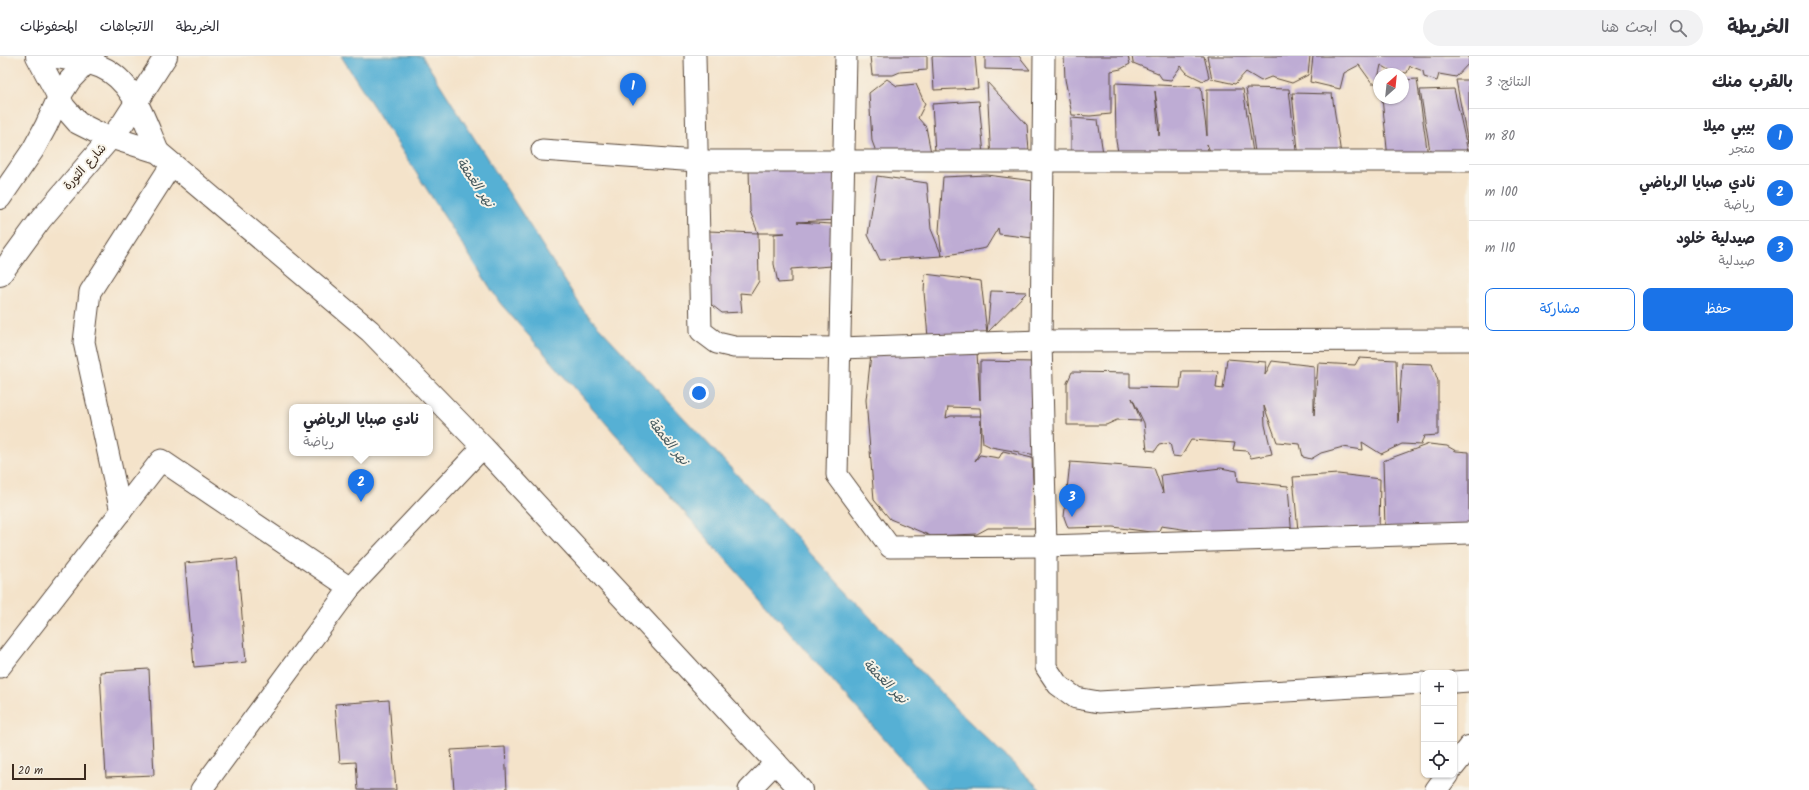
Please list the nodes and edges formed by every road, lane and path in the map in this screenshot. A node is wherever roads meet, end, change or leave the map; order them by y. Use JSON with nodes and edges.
{"nodes":[{"id":1,"x":37,"y":56,"type":"edge"},
{"id":2,"x":50,"y":56,"type":"edge"},
{"id":3,"x":166,"y":56,"type":"edge"},
{"id":4,"x":695,"y":56,"type":"edge"},
{"id":5,"x":846,"y":56,"type":"edge"},
{"id":6,"x":1044,"y":56,"type":"edge"},
{"id":7,"x":90,"y":59,"type":"edge"},
{"id":8,"x":59,"y":97,"type":"junction"},
{"id":9,"x":136,"y":102,"type":"junction"},
{"id":10,"x":111,"y":138,"type":"junction"},
{"id":11,"x":542,"y":150,"type":"dead end"},
{"id":12,"x":165,"y":158,"type":"junction"},
{"id":13,"x":697,"y":160,"type":"junction"},
{"id":14,"x":844,"y":161,"type":"junction"},
{"id":15,"x":1044,"y":161,"type":"junction"},
{"id":16,"x":1469,"y":161,"type":"edge"},
{"id":17,"x":0,"y":198,"type":"edge"},
{"id":18,"x":0,"y":275,"type":"edge"},
{"id":19,"x":1469,"y":340,"type":"edge"},
{"id":20,"x":1041,"y":341,"type":"junction"},
{"id":21,"x":840,"y":348,"type":"junction"},
{"id":22,"x":483,"y":447,"type":"junction"},
{"id":23,"x":121,"y":512,"type":"junction"},
{"id":24,"x":1469,"y":533,"type":"edge"},
{"id":25,"x":1046,"y":546,"type":"junction"},
{"id":26,"x":350,"y":588,"type":"junction"},
{"id":27,"x":0,"y":667,"type":"edge"},
{"id":28,"x":1469,"y":681,"type":"edge"},
{"id":29,"x":1457,"y":682,"type":"edge"},
{"id":30,"x":1421,"y":683,"type":"edge"},
{"id":31,"x":1469,"y":746,"type":"edge"},
{"id":32,"x":776,"y":762,"type":"junction"},
{"id":33,"x":1457,"y":762,"type":"edge"},
{"id":34,"x":1445,"y":778,"type":"edge"},
{"id":35,"x":200,"y":790,"type":"edge"},
{"id":36,"x":749,"y":790,"type":"edge"},
{"id":37,"x":801,"y":790,"type":"edge"},
{"id":38,"x":1436,"y":790,"type":"edge"}],
"edges":[{"from":1,"to":8,"type":"street"},
{"from":2,"to":7,"type":"street"},
{"from":3,"to":9,"type":"street","name":"شارع الثورة"},
{"from":4,"to":13,"type":"street"},
{"from":5,"to":14,"type":"street"},
{"from":6,"to":15,"type":"street"},
{"from":7,"to":8,"type":"street"},
{"from":7,"to":9,"type":"street"},
{"from":8,"to":10,"type":"street"},
{"from":8,"to":17,"type":"street"},
{"from":9,"to":10,"type":"street","name":"شارع الثورة"},
{"from":9,"to":12,"type":"street"},
{"from":10,"to":12,"type":"street"},
{"from":10,"to":18,"type":"street","name":"شارع الثورة"},
{"from":11,"to":13,"type":"street"},
{"from":12,"to":22,"type":"street"},
{"from":12,"to":23,"type":"street"},
{"from":13,"to":14,"type":"street"},
{"from":13,"to":21,"type":"street"},
{"from":14,"to":15,"type":"street"},
{"from":14,"to":21,"type":"street"},
{"from":15,"to":16,"type":"street"},
{"from":15,"to":20,"type":"street"},
{"from":19,"to":20,"type":"street"},
{"from":20,"to":21,"type":"street"},
{"from":20,"to":25,"type":"street"},
{"from":21,"to":25,"type":"street"},
{"from":22,"to":26,"type":"street"},
{"from":22,"to":32,"type":"street"},
{"from":23,"to":26,"type":"street"},
{"from":23,"to":27,"type":"street"},
{"from":24,"to":25,"type":"street"},
{"from":25,"to":30,"type":"street"},
{"from":26,"to":35,"type":"street"},
{"from":28,"to":29,"type":"street"},
{"from":31,"to":33,"type":"street"},
{"from":32,"to":36,"type":"street"},
{"from":32,"to":37,"type":"street"},
{"from":34,"to":38,"type":"street"}]}
